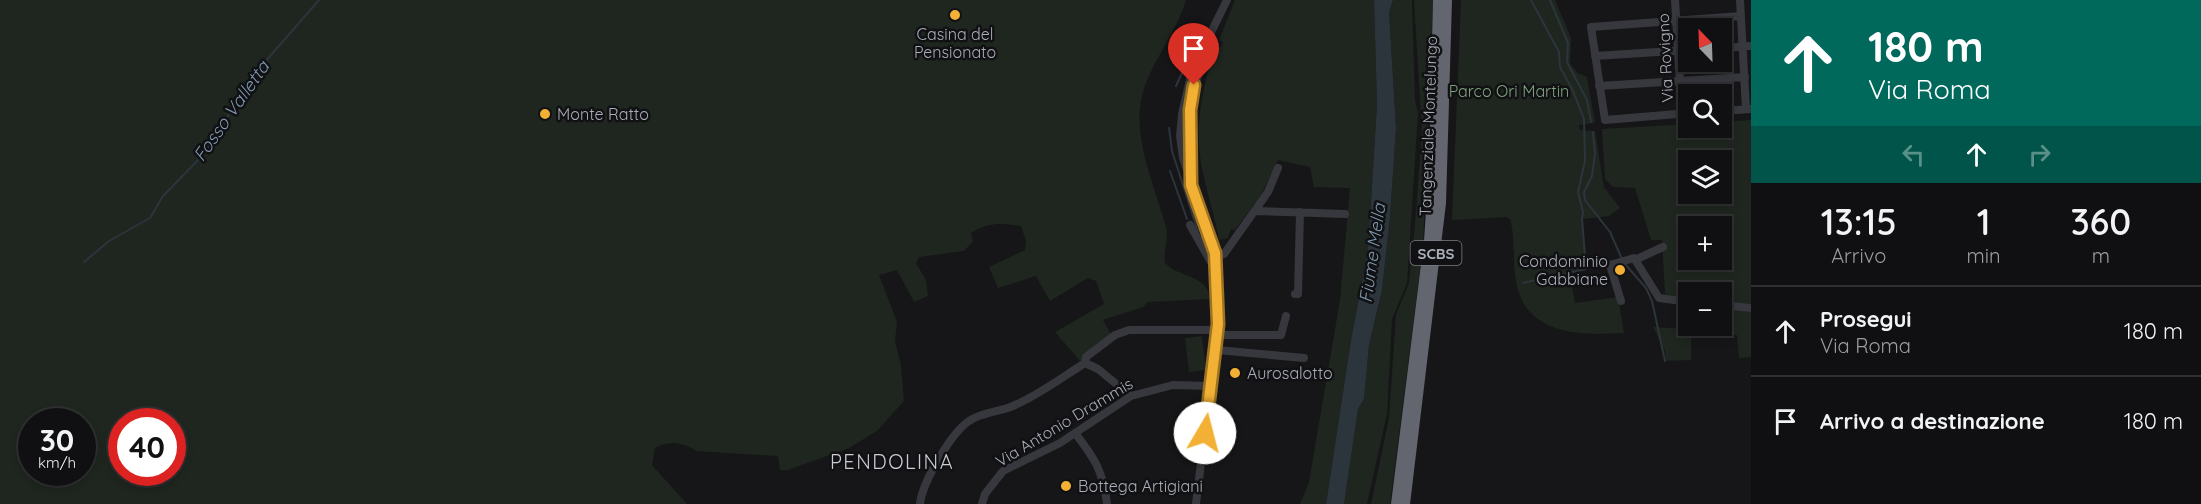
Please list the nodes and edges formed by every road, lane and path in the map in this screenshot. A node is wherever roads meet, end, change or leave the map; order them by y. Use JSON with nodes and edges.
{"nodes":[{"id":1,"x":1227,"y":0,"type":"edge"},
{"id":2,"x":1438,"y":0,"type":"edge"},
{"id":3,"x":1447,"y":0,"type":"edge"},
{"id":4,"x":1675,"y":0,"type":"edge"},
{"id":5,"x":1740,"y":0,"type":"edge"},
{"id":6,"x":1741,"y":16,"type":"junction"},
{"id":7,"x":1676,"y":20,"type":"junction"},
{"id":8,"x":1678,"y":41,"type":"edge"},
{"id":9,"x":1747,"y":46,"type":"edge"},
{"id":10,"x":1732,"y":47,"type":"edge"},
{"id":11,"x":1678,"y":51,"type":"edge"},
{"id":12,"x":1595,"y":56,"type":"junction"},
{"id":13,"x":1680,"y":72,"type":"edge"},
{"id":14,"x":1745,"y":77,"type":"junction"},
{"id":15,"x":1680,"y":81,"type":"junction"},
{"id":16,"x":1681,"y":84,"type":"edge"},
{"id":17,"x":1599,"y":86,"type":"junction"},
{"id":18,"x":1749,"y":109,"type":"edge"},
{"id":19,"x":1732,"y":110,"type":"edge"},
{"id":20,"x":1678,"y":114,"type":"edge"},
{"id":21,"x":1278,"y":168,"type":"dead end"},
{"id":22,"x":1255,"y":211,"type":"junction"},
{"id":23,"x":1300,"y":212,"type":"junction"},
{"id":24,"x":1346,"y":214,"type":"dead end"},
{"id":25,"x":1190,"y":225,"type":"dead end"},
{"id":26,"x":1663,"y":247,"type":"dead end"},
{"id":27,"x":1214,"y":259,"type":"junction"},
{"id":28,"x":1637,"y":259,"type":"junction"},
{"id":29,"x":1595,"y":264,"type":"dead end"},
{"id":30,"x":1610,"y":265,"type":"junction"},
{"id":31,"x":1215,"y":269,"type":"junction"},
{"id":32,"x":1295,"y":294,"type":"dead end"},
{"id":33,"x":1621,"y":301,"type":"dead end"},
{"id":34,"x":1678,"y":301,"type":"edge"},
{"id":35,"x":1732,"y":306,"type":"edge"},
{"id":36,"x":1751,"y":308,"type":"edge"},
{"id":37,"x":1286,"y":316,"type":"dead end"},
{"id":38,"x":1218,"y":332,"type":"junction"},
{"id":39,"x":1217,"y":350,"type":"junction"},
{"id":40,"x":1304,"y":358,"type":"dead end"},
{"id":41,"x":1085,"y":363,"type":"junction"},
{"id":42,"x":1211,"y":386,"type":"junction"},
{"id":43,"x":1131,"y":396,"type":"junction"},
{"id":44,"x":1075,"y":433,"type":"junction"},
{"id":45,"x":920,"y":504,"type":"edge"},
{"id":46,"x":982,"y":504,"type":"edge"},
{"id":47,"x":1107,"y":504,"type":"edge"},
{"id":48,"x":1196,"y":504,"type":"edge"},
{"id":49,"x":1396,"y":504,"type":"edge"},
{"id":50,"x":1405,"y":504,"type":"edge"}],
"edges":[{"from":1,"to":27,"type":"street"},
{"from":2,"to":49,"type":"highway","name":"Tangenziale Montelungo","number":"SCBS"},
{"from":3,"to":50,"type":"highway","name":"Tangenziale Montelungo","number":"SCBS"},
{"from":4,"to":7,"type":"street","name":"Via Rovigno"},
{"from":5,"to":6,"type":"street"},
{"from":6,"to":7,"type":"street"},
{"from":6,"to":9,"type":"street"},
{"from":7,"to":8,"type":"street","name":"Via Rovigno"},
{"from":7,"to":12,"type":"street"},
{"from":9,"to":10,"type":"street"},
{"from":9,"to":14,"type":"street"},
{"from":11,"to":12,"type":"street"},
{"from":12,"to":17,"type":"street"},
{"from":13,"to":15,"type":"street","name":"Via Rovigno"},
{"from":14,"to":15,"type":"street"},
{"from":14,"to":18,"type":"street"},
{"from":15,"to":16,"type":"street","name":"Via Rovigno"},
{"from":15,"to":17,"type":"street"},
{"from":17,"to":20,"type":"street"},
{"from":18,"to":19,"type":"street"},
{"from":21,"to":22,"type":"street"},
{"from":22,"to":23,"type":"street"},
{"from":22,"to":27,"type":"street"},
{"from":23,"to":24,"type":"street"},
{"from":23,"to":32,"type":"street"},
{"from":25,"to":31,"type":"street"},
{"from":26,"to":28,"type":"street"},
{"from":27,"to":31,"type":"street"},
{"from":28,"to":30,"type":"street"},
{"from":28,"to":34,"type":"street"},
{"from":29,"to":30,"type":"street"},
{"from":30,"to":33,"type":"street"},
{"from":31,"to":38,"type":"street"},
{"from":35,"to":36,"type":"street"},
{"from":37,"to":38,"type":"street"},
{"from":38,"to":39,"type":"street"},
{"from":38,"to":41,"type":"street"},
{"from":39,"to":40,"type":"street"},
{"from":39,"to":42,"type":"street"},
{"from":41,"to":43,"type":"street"},
{"from":41,"to":45,"type":"street"},
{"from":42,"to":43,"type":"street","name":"Via Antonio Drammis"},
{"from":42,"to":48,"type":"street"},
{"from":43,"to":44,"type":"street","name":"Via Antonio Drammis"},
{"from":44,"to":46,"type":"street","name":"Via Antonio Drammis"},
{"from":44,"to":47,"type":"street"}]}
